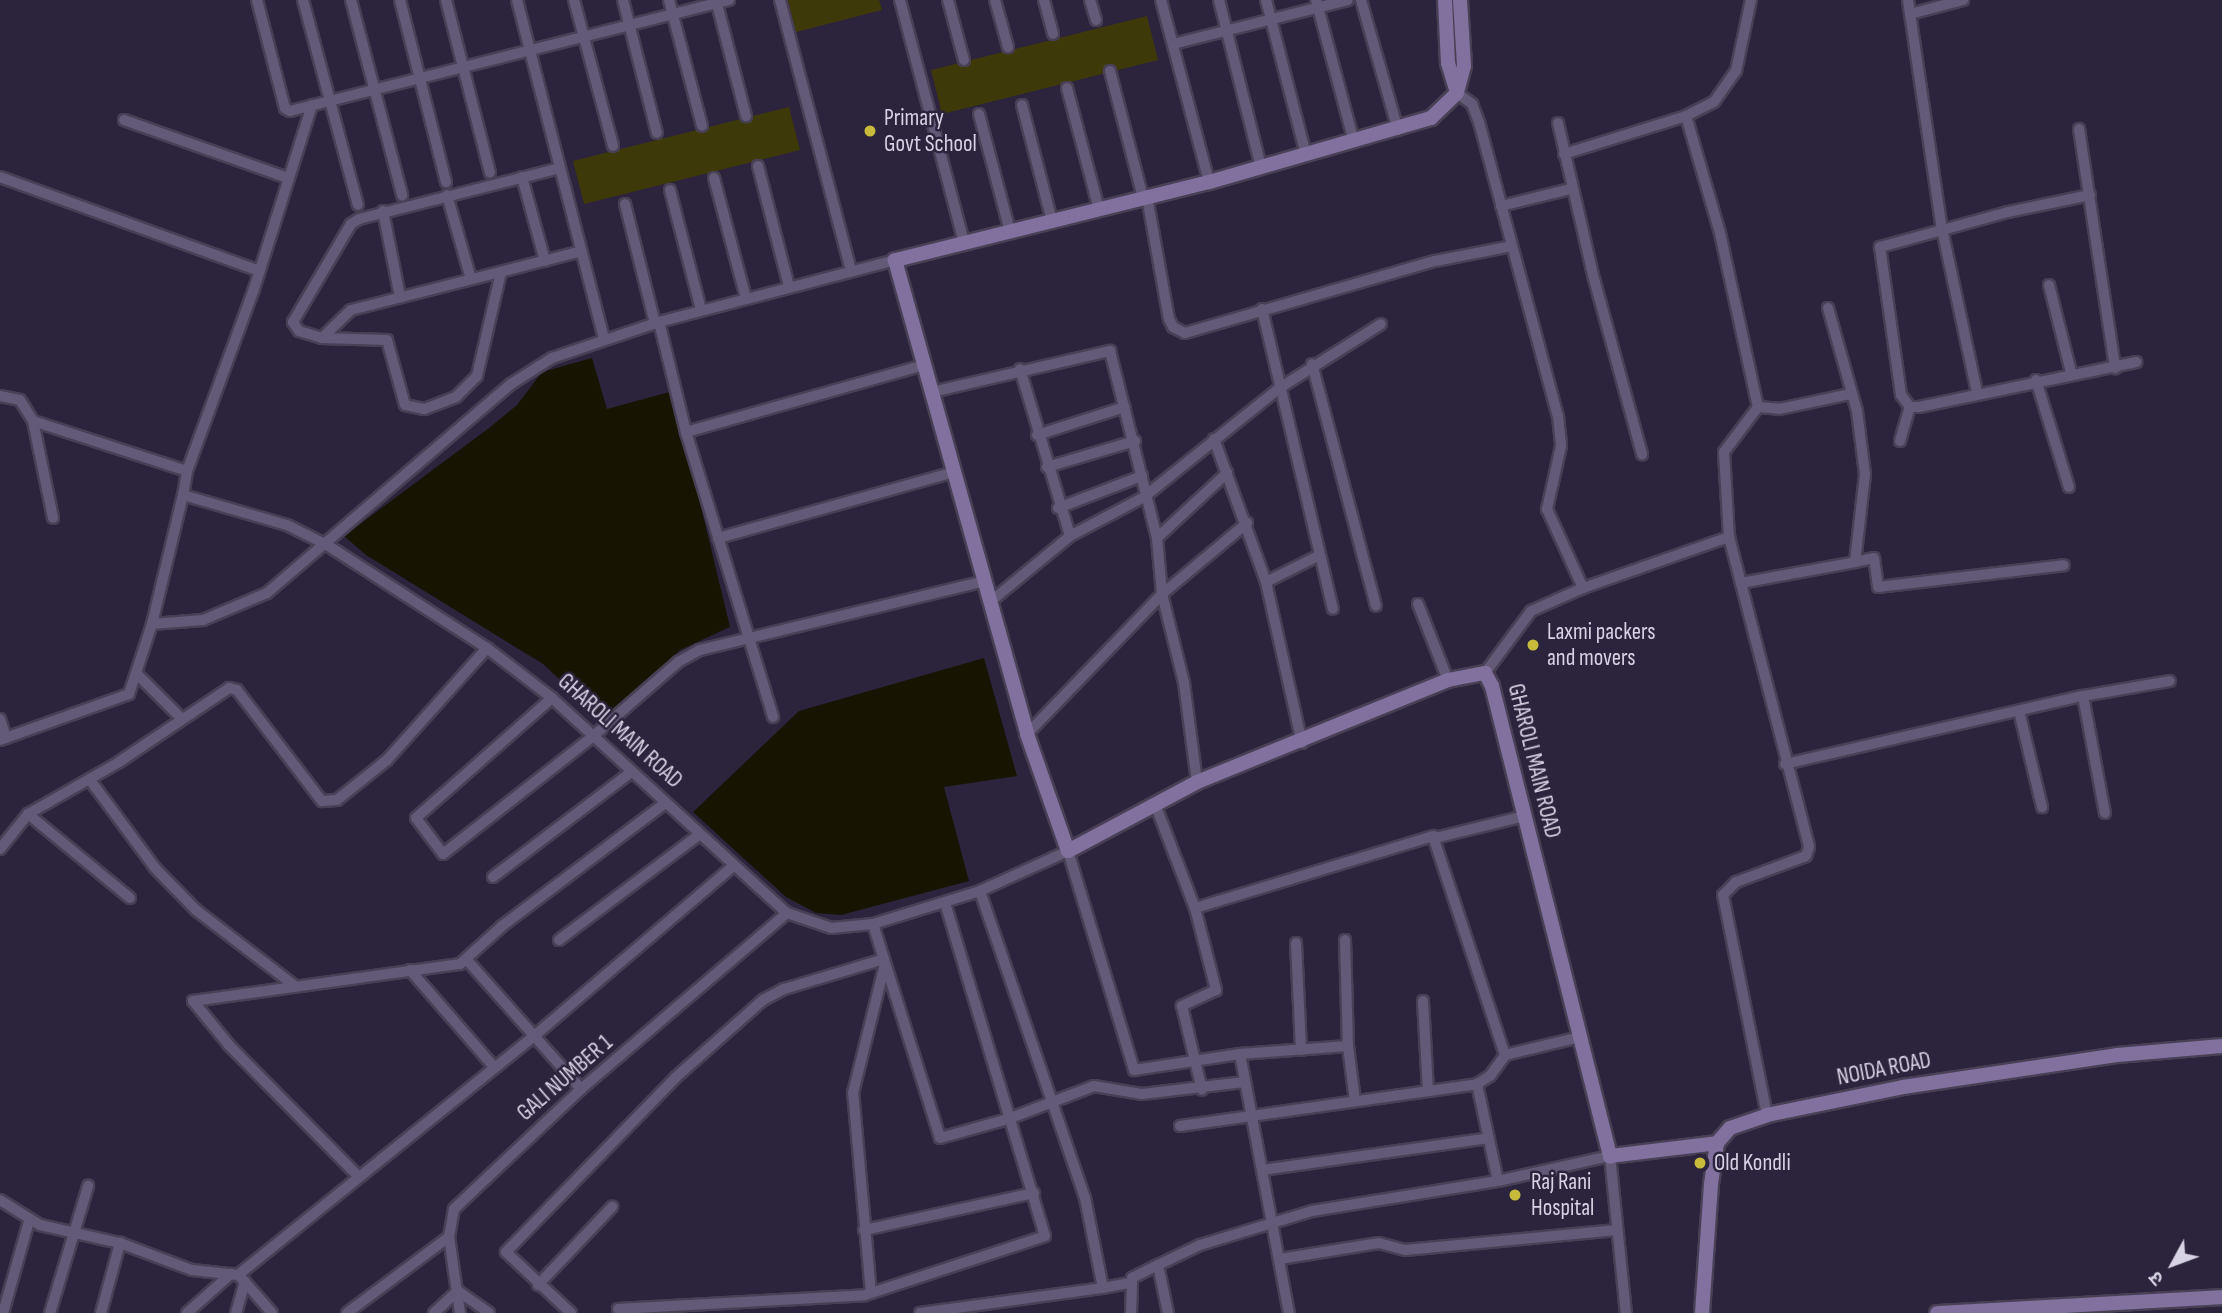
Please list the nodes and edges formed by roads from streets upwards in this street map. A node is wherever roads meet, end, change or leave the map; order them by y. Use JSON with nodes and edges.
{"nodes":[{"id":1,"x":257,"y":0,"type":"edge"},
{"id":2,"x":303,"y":0,"type":"edge"},
{"id":3,"x":351,"y":0,"type":"edge"},
{"id":4,"x":400,"y":0,"type":"edge"},
{"id":5,"x":446,"y":0,"type":"edge"},
{"id":6,"x":517,"y":0,"type":"edge"},
{"id":7,"x":574,"y":0,"type":"edge"},
{"id":8,"x":623,"y":0,"type":"edge"},
{"id":9,"x":669,"y":0,"type":"edge"},
{"id":10,"x":729,"y":0,"type":"edge"},
{"id":11,"x":780,"y":0,"type":"edge"},
{"id":12,"x":900,"y":0,"type":"edge"},
{"id":13,"x":948,"y":0,"type":"edge"},
{"id":14,"x":995,"y":0,"type":"edge"},
{"id":15,"x":1044,"y":0,"type":"edge"},
{"id":16,"x":1090,"y":0,"type":"edge"},
{"id":17,"x":1161,"y":0,"type":"edge"},
{"id":18,"x":1219,"y":0,"type":"edge"},
{"id":19,"x":1266,"y":0,"type":"edge"},
{"id":20,"x":1348,"y":0,"type":"edge"},
{"id":21,"x":1361,"y":0,"type":"edge"},
{"id":22,"x":1445,"y":0,"type":"edge"},
{"id":23,"x":1460,"y":0,"type":"edge"},
{"id":24,"x":1751,"y":0,"type":"edge"},
{"id":25,"x":1908,"y":0,"type":"edge"},
{"id":26,"x":1964,"y":0,"type":"edge"},
{"id":27,"x":716,"y":2,"type":"edge"},
{"id":28,"x":1317,"y":4,"type":"edge"},
{"id":29,"x":1910,"y":13,"type":"junction"},
{"id":30,"x":673,"y":14,"type":"junction"},
{"id":31,"x":1271,"y":19,"type":"junction"},
{"id":32,"x":1096,"y":20,"type":"dead end"},
{"id":33,"x":629,"y":25,"type":"junction"},
{"id":34,"x":1227,"y":30,"type":"junction"},
{"id":35,"x":1053,"y":34,"type":"dead end"},
{"id":36,"x":584,"y":37,"type":"junction"},
{"id":37,"x":1173,"y":44,"type":"junction"},
{"id":38,"x":1008,"y":47,"type":"dead end"},
{"id":39,"x":530,"y":50,"type":"junction"},
{"id":40,"x":964,"y":60,"type":"dead end"},
{"id":41,"x":463,"y":67,"type":"junction"},
{"id":42,"x":1110,"y":71,"type":"dead end"},
{"id":43,"x":420,"y":78,"type":"junction"},
{"id":44,"x":1067,"y":88,"type":"dead end"},
{"id":45,"x":374,"y":89,"type":"junction"},
{"id":46,"x":1457,"y":93,"type":"junction"},
{"id":47,"x":330,"y":100,"type":"junction"},
{"id":48,"x":312,"y":105,"type":"junction"},
{"id":49,"x":1022,"y":105,"type":"dead end"},
{"id":50,"x":979,"y":114,"type":"dead end"},
{"id":51,"x":746,"y":116,"type":"dead end"},
{"id":52,"x":1686,"y":116,"type":"junction"},
{"id":53,"x":124,"y":120,"type":"dead end"},
{"id":54,"x":1558,"y":123,"type":"dead end"},
{"id":55,"x":702,"y":126,"type":"dead end"},
{"id":56,"x":2079,"y":128,"type":"dead end"},
{"id":57,"x":1398,"y":130,"type":"junction"},
{"id":58,"x":657,"y":133,"type":"dead end"},
{"id":59,"x":1354,"y":142,"type":"junction"},
{"id":60,"x":613,"y":146,"type":"dead end"},
{"id":61,"x":1306,"y":155,"type":"junction"},
{"id":62,"x":1564,"y":155,"type":"junction"},
{"id":63,"x":758,"y":166,"type":"dead end"},
{"id":64,"x":1261,"y":167,"type":"junction"},
{"id":65,"x":560,"y":168,"type":"junction"},
{"id":66,"x":490,"y":172,"type":"dead end"},
{"id":67,"x":0,"y":177,"type":"edge"},
{"id":68,"x":522,"y":177,"type":"junction"},
{"id":69,"x":288,"y":178,"type":"junction"},
{"id":70,"x":714,"y":178,"type":"dead end"},
{"id":71,"x":446,"y":182,"type":"dead end"},
{"id":72,"x":1209,"y":182,"type":"junction"},
{"id":73,"x":1571,"y":189,"type":"junction"},
{"id":74,"x":670,"y":190,"type":"dead end"},
{"id":75,"x":402,"y":195,"type":"dead end"},
{"id":76,"x":447,"y":195,"type":"junction"},
{"id":77,"x":2090,"y":195,"type":"junction"},
{"id":78,"x":1145,"y":198,"type":"junction"},
{"id":79,"x":625,"y":204,"type":"dead end"},
{"id":80,"x":358,"y":205,"type":"dead end"},
{"id":81,"x":1501,"y":206,"type":"junction"},
{"id":82,"x":1099,"y":209,"type":"junction"},
{"id":83,"x":383,"y":211,"type":"junction"},
{"id":84,"x":1052,"y":221,"type":"junction"},
{"id":85,"x":1942,"y":229,"type":"junction"},
{"id":86,"x":1010,"y":231,"type":"junction"},
{"id":87,"x":964,"y":243,"type":"junction"},
{"id":88,"x":1512,"y":246,"type":"junction"},
{"id":89,"x":582,"y":251,"type":"junction"},
{"id":90,"x":895,"y":260,"type":"junction"},
{"id":91,"x":545,"y":261,"type":"junction"},
{"id":92,"x":260,"y":271,"type":"junction"},
{"id":93,"x":851,"y":271,"type":"junction"},
{"id":94,"x":501,"y":272,"type":"junction"},
{"id":95,"x":471,"y":279,"type":"junction"},
{"id":96,"x":2049,"y":285,"type":"dead end"},
{"id":97,"x":789,"y":287,"type":"junction"},
{"id":98,"x":400,"y":297,"type":"junction"},
{"id":99,"x":746,"y":298,"type":"junction"},
{"id":100,"x":1828,"y":308,"type":"dead end"},
{"id":101,"x":1262,"y":309,"type":"junction"},
{"id":102,"x":701,"y":310,"type":"junction"},
{"id":103,"x":657,"y":323,"type":"junction"},
{"id":104,"x":1381,"y":324,"type":"dead end"},
{"id":105,"x":322,"y":338,"type":"junction"},
{"id":106,"x":604,"y":338,"type":"junction"},
{"id":107,"x":2136,"y":362,"type":"dead end"},
{"id":108,"x":1312,"y":364,"type":"junction"},
{"id":109,"x":924,"y":365,"type":"junction"},
{"id":110,"x":2115,"y":368,"type":"junction"},
{"id":111,"x":1020,"y":369,"type":"junction"},
{"id":112,"x":2071,"y":372,"type":"junction"},
{"id":113,"x":2036,"y":380,"type":"junction"},
{"id":114,"x":1281,"y":387,"type":"junction"},
{"id":115,"x":1977,"y":392,"type":"junction"},
{"id":116,"x":932,"y":393,"type":"junction"},
{"id":117,"x":1850,"y":394,"type":"junction"},
{"id":118,"x":0,"y":396,"type":"edge"},
{"id":119,"x":1125,"y":407,"type":"junction"},
{"id":120,"x":1758,"y":407,"type":"junction"},
{"id":121,"x":1910,"y":407,"type":"junction"},
{"id":122,"x":33,"y":421,"type":"junction"},
{"id":123,"x":686,"y":432,"type":"junction"},
{"id":124,"x":1037,"y":435,"type":"junction"},
{"id":125,"x":1214,"y":439,"type":"junction"},
{"id":126,"x":1135,"y":441,"type":"junction"},
{"id":127,"x":1900,"y":441,"type":"dead end"},
{"id":128,"x":1642,"y":454,"type":"dead end"},
{"id":129,"x":1046,"y":467,"type":"junction"},
{"id":130,"x":187,"y":471,"type":"junction"},
{"id":131,"x":954,"y":472,"type":"junction"},
{"id":132,"x":1227,"y":473,"type":"junction"},
{"id":133,"x":1142,"y":476,"type":"junction"},
{"id":134,"x":2069,"y":487,"type":"dead end"},
{"id":135,"x":183,"y":495,"type":"junction"},
{"id":136,"x":1144,"y":497,"type":"junction"},
{"id":137,"x":1058,"y":508,"type":"junction"},
{"id":138,"x":53,"y":518,"type":"dead end"},
{"id":139,"x":1247,"y":523,"type":"junction"},
{"id":140,"x":1070,"y":536,"type":"junction"},
{"id":141,"x":1729,"y":537,"type":"junction"},
{"id":142,"x":718,"y":538,"type":"junction"},
{"id":143,"x":1157,"y":538,"type":"junction"},
{"id":144,"x":327,"y":545,"type":"junction"},
{"id":145,"x":1321,"y":555,"type":"junction"},
{"id":146,"x":1855,"y":562,"type":"junction"},
{"id":147,"x":2064,"y":565,"type":"dead end"},
{"id":148,"x":985,"y":581,"type":"junction"},
{"id":149,"x":1266,"y":582,"type":"junction"},
{"id":150,"x":1741,"y":583,"type":"junction"},
{"id":151,"x":1583,"y":588,"type":"junction"},
{"id":152,"x":1162,"y":594,"type":"junction"},
{"id":153,"x":990,"y":603,"type":"junction"},
{"id":154,"x":1418,"y":604,"type":"dead end"},
{"id":155,"x":1376,"y":606,"type":"dead end"},
{"id":156,"x":1333,"y":609,"type":"dead end"},
{"id":157,"x":152,"y":624,"type":"junction"},
{"id":158,"x":751,"y":636,"type":"junction"},
{"id":159,"x":487,"y":648,"type":"junction"},
{"id":160,"x":1485,"y":673,"type":"junction"},
{"id":161,"x":138,"y":675,"type":"junction"},
{"id":162,"x":1448,"y":680,"type":"junction"},
{"id":163,"x":2170,"y":681,"type":"dead end"},
{"id":164,"x":2083,"y":696,"type":"junction"},
{"id":165,"x":552,"y":698,"type":"junction"},
{"id":166,"x":2019,"y":710,"type":"junction"},
{"id":167,"x":773,"y":717,"type":"dead end"},
{"id":168,"x":0,"y":719,"type":"edge"},
{"id":169,"x":182,"y":719,"type":"junction"},
{"id":170,"x":1027,"y":734,"type":"junction"},
{"id":171,"x":3,"y":738,"type":"edge"},
{"id":172,"x":591,"y":738,"type":"junction"},
{"id":173,"x":1302,"y":743,"type":"junction"},
{"id":174,"x":1785,"y":764,"type":"junction"},
{"id":175,"x":630,"y":773,"type":"junction"},
{"id":176,"x":90,"y":780,"type":"junction"},
{"id":177,"x":1197,"y":782,"type":"junction"},
{"id":178,"x":665,"y":803,"type":"junction"},
{"id":179,"x":1155,"y":804,"type":"junction"},
{"id":180,"x":2042,"y":807,"type":"dead end"},
{"id":181,"x":2105,"y":813,"type":"dead end"},
{"id":182,"x":28,"y":814,"type":"junction"},
{"id":183,"x":1525,"y":816,"type":"junction"},
{"id":184,"x":700,"y":834,"type":"junction"},
{"id":185,"x":1435,"y":838,"type":"junction"},
{"id":186,"x":0,"y":849,"type":"edge"},
{"id":187,"x":1068,"y":851,"type":"junction"},
{"id":188,"x":733,"y":866,"type":"junction"},
{"id":189,"x":493,"y":877,"type":"dead end"},
{"id":190,"x":980,"y":891,"type":"junction"},
{"id":191,"x":130,"y":898,"type":"dead end"},
{"id":192,"x":944,"y":903,"type":"junction"},
{"id":193,"x":1195,"y":908,"type":"junction"},
{"id":194,"x":787,"y":913,"type":"junction"},
{"id":195,"x":873,"y":924,"type":"junction"},
{"id":196,"x":559,"y":940,"type":"dead end"},
{"id":197,"x":1345,"y":940,"type":"dead end"},
{"id":198,"x":1296,"y":943,"type":"dead end"},
{"id":199,"x":467,"y":960,"type":"junction"},
{"id":200,"x":885,"y":962,"type":"junction"},
{"id":201,"x":410,"y":970,"type":"junction"},
{"id":202,"x":295,"y":986,"type":"junction"},
{"id":203,"x":1423,"y":1001,"type":"dead end"},
{"id":204,"x":533,"y":1037,"type":"junction"},
{"id":205,"x":1580,"y":1037,"type":"junction"},
{"id":206,"x":1348,"y":1046,"type":"junction"},
{"id":207,"x":2222,"y":1046,"type":"edge"},
{"id":208,"x":1301,"y":1051,"type":"junction"},
{"id":209,"x":1240,"y":1054,"type":"junction"},
{"id":210,"x":1505,"y":1055,"type":"junction"},
{"id":211,"x":1196,"y":1061,"type":"junction"},
{"id":212,"x":494,"y":1068,"type":"junction"},
{"id":213,"x":1244,"y":1082,"type":"junction"},
{"id":214,"x":1477,"y":1084,"type":"junction"},
{"id":215,"x":581,"y":1089,"type":"junction"},
{"id":216,"x":1202,"y":1090,"type":"junction"},
{"id":217,"x":1428,"y":1091,"type":"junction"},
{"id":218,"x":1054,"y":1099,"type":"junction"},
{"id":219,"x":1355,"y":1101,"type":"junction"},
{"id":220,"x":1767,"y":1115,"type":"junction"},
{"id":221,"x":1250,"y":1116,"type":"junction"},
{"id":222,"x":1009,"y":1119,"type":"junction"},
{"id":223,"x":1180,"y":1126,"type":"dead end"},
{"id":224,"x":1489,"y":1138,"type":"junction"},
{"id":225,"x":1717,"y":1143,"type":"junction"},
{"id":226,"x":1610,"y":1156,"type":"junction"},
{"id":227,"x":1262,"y":1170,"type":"junction"},
{"id":228,"x":358,"y":1176,"type":"junction"},
{"id":229,"x":1499,"y":1181,"type":"junction"},
{"id":230,"x":88,"y":1186,"type":"dead end"},
{"id":231,"x":1034,"y":1193,"type":"junction"},
{"id":232,"x":0,"y":1200,"type":"edge"},
{"id":233,"x":612,"y":1207,"type":"dead end"},
{"id":234,"x":29,"y":1221,"type":"junction"},
{"id":235,"x":1273,"y":1222,"type":"junction"},
{"id":236,"x":864,"y":1230,"type":"junction"},
{"id":237,"x":1617,"y":1230,"type":"junction"},
{"id":238,"x":74,"y":1234,"type":"junction"},
{"id":239,"x":449,"y":1237,"type":"junction"},
{"id":240,"x":120,"y":1243,"type":"junction"},
{"id":241,"x":1280,"y":1259,"type":"junction"},
{"id":242,"x":1158,"y":1265,"type":"junction"},
{"id":243,"x":238,"y":1277,"type":"junction"},
{"id":244,"x":1129,"y":1283,"type":"junction"},
{"id":245,"x":538,"y":1285,"type":"junction"},
{"id":246,"x":1103,"y":1288,"type":"junction"},
{"id":247,"x":4,"y":1290,"type":"edge"},
{"id":248,"x":458,"y":1291,"type":"junction"},
{"id":249,"x":871,"y":1293,"type":"junction"},
{"id":250,"x":1706,"y":1297,"type":"junction"},
{"id":251,"x":2222,"y":1297,"type":"edge"},
{"id":252,"x":618,"y":1309,"type":"dead end"},
{"id":253,"x":3,"y":1313,"type":"edge"},
{"id":254,"x":50,"y":1313,"type":"edge"},
{"id":255,"x":101,"y":1313,"type":"edge"},
{"id":256,"x":187,"y":1313,"type":"edge"},
{"id":257,"x":236,"y":1313,"type":"edge"},
{"id":258,"x":272,"y":1313,"type":"edge"},
{"id":259,"x":347,"y":1313,"type":"edge"},
{"id":260,"x":434,"y":1313,"type":"edge"},
{"id":261,"x":460,"y":1313,"type":"edge"},
{"id":262,"x":489,"y":1313,"type":"edge"},
{"id":263,"x":571,"y":1313,"type":"edge"},
{"id":264,"x":920,"y":1313,"type":"edge"},
{"id":265,"x":1131,"y":1313,"type":"edge"},
{"id":266,"x":1168,"y":1313,"type":"edge"},
{"id":267,"x":1289,"y":1313,"type":"edge"},
{"id":268,"x":1626,"y":1313,"type":"edge"},
{"id":269,"x":1702,"y":1313,"type":"edge"},
{"id":270,"x":1711,"y":1313,"type":"edge"},
{"id":271,"x":1937,"y":1313,"type":"edge"}],
"edges":[{"from":1,"to":48,"type":"street"},
{"from":2,"to":47,"type":"street"},
{"from":3,"to":45,"type":"street"},
{"from":4,"to":43,"type":"street"},
{"from":5,"to":41,"type":"street"},
{"from":6,"to":39,"type":"street"},
{"from":7,"to":36,"type":"street"},
{"from":8,"to":33,"type":"street"},
{"from":9,"to":30,"type":"street"},
{"from":10,"to":27,"type":"street"},
{"from":11,"to":93,"type":"street"},
{"from":12,"to":87,"type":"street"},
{"from":13,"to":40,"type":"street"},
{"from":14,"to":38,"type":"street"},
{"from":15,"to":35,"type":"street"},
{"from":16,"to":32,"type":"street"},
{"from":17,"to":37,"type":"street"},
{"from":18,"to":34,"type":"street"},
{"from":19,"to":31,"type":"street"},
{"from":20,"to":28,"type":"street"},
{"from":21,"to":57,"type":"street"},
{"from":22,"to":46,"type":"street"},
{"from":23,"to":46,"type":"street"},
{"from":24,"to":52,"type":"street"},
{"from":25,"to":29,"type":"street"},
{"from":26,"to":29,"type":"street"},
{"from":27,"to":30,"type":"street"},
{"from":27,"to":51,"type":"street"},
{"from":28,"to":31,"type":"street"},
{"from":28,"to":59,"type":"street"},
{"from":29,"to":85,"type":"street"},
{"from":30,"to":33,"type":"street"},
{"from":30,"to":55,"type":"street"},
{"from":31,"to":34,"type":"street"},
{"from":31,"to":61,"type":"street"},
{"from":33,"to":36,"type":"street"},
{"from":33,"to":58,"type":"street"},
{"from":34,"to":37,"type":"street"},
{"from":34,"to":64,"type":"street"},
{"from":36,"to":39,"type":"street"},
{"from":36,"to":60,"type":"street"},
{"from":37,"to":72,"type":"street"},
{"from":39,"to":41,"type":"street"},
{"from":39,"to":65,"type":"street"},
{"from":41,"to":43,"type":"street"},
{"from":41,"to":66,"type":"street"},
{"from":42,"to":78,"type":"street"},
{"from":43,"to":45,"type":"street"},
{"from":43,"to":71,"type":"street"},
{"from":44,"to":82,"type":"street"},
{"from":45,"to":47,"type":"street"},
{"from":45,"to":75,"type":"street"},
{"from":46,"to":57,"type":"street"},
{"from":46,"to":81,"type":"street"},
{"from":47,"to":48,"type":"street"},
{"from":47,"to":80,"type":"street"},
{"from":48,"to":69,"type":"street"},
{"from":49,"to":84,"type":"street"},
{"from":50,"to":86,"type":"street"},
{"from":52,"to":62,"type":"street"},
{"from":52,"to":120,"type":"street"},
{"from":53,"to":69,"type":"street"},
{"from":54,"to":62,"type":"street"},
{"from":56,"to":77,"type":"street"},
{"from":57,"to":59,"type":"street"},
{"from":59,"to":61,"type":"street"},
{"from":61,"to":64,"type":"street"},
{"from":62,"to":73,"type":"street"},
{"from":63,"to":97,"type":"street"},
{"from":64,"to":72,"type":"street"},
{"from":65,"to":68,"type":"street"},
{"from":65,"to":89,"type":"street"},
{"from":67,"to":92,"type":"street"},
{"from":68,"to":76,"type":"street"},
{"from":68,"to":91,"type":"street"},
{"from":69,"to":92,"type":"street"},
{"from":70,"to":99,"type":"street"},
{"from":72,"to":78,"type":"street"},
{"from":73,"to":81,"type":"street"},
{"from":73,"to":128,"type":"street"},
{"from":74,"to":102,"type":"street"},
{"from":76,"to":83,"type":"street"},
{"from":76,"to":95,"type":"street"},
{"from":77,"to":85,"type":"street"},
{"from":77,"to":110,"type":"street"},
{"from":78,"to":82,"type":"street"},
{"from":78,"to":101,"type":"street"},
{"from":79,"to":103,"type":"street"},
{"from":81,"to":88,"type":"street"},
{"from":82,"to":84,"type":"street"},
{"from":83,"to":98,"type":"street"},
{"from":83,"to":105,"type":"street"},
{"from":84,"to":86,"type":"street"},
{"from":85,"to":115,"type":"street"},
{"from":85,"to":121,"type":"street"},
{"from":86,"to":87,"type":"street"},
{"from":87,"to":90,"type":"street"},
{"from":88,"to":101,"type":"street"},
{"from":88,"to":151,"type":"street"},
{"from":89,"to":91,"type":"street"},
{"from":89,"to":106,"type":"street"},
{"from":90,"to":93,"type":"street"},
{"from":90,"to":109,"type":"street"},
{"from":91,"to":94,"type":"street"},
{"from":92,"to":130,"type":"street"},
{"from":93,"to":97,"type":"street"},
{"from":94,"to":95,"type":"street"},
{"from":94,"to":105,"type":"street"},
{"from":95,"to":98,"type":"street"},
{"from":96,"to":112,"type":"street"},
{"from":97,"to":99,"type":"street"},
{"from":98,"to":105,"type":"street"},
{"from":99,"to":102,"type":"street"},
{"from":100,"to":117,"type":"street"},
{"from":101,"to":114,"type":"street"},
{"from":102,"to":103,"type":"street"},
{"from":103,"to":106,"type":"street"},
{"from":103,"to":123,"type":"street"},
{"from":104,"to":108,"type":"street"},
{"from":106,"to":144,"type":"street"},
{"from":107,"to":110,"type":"street"},
{"from":108,"to":114,"type":"street"},
{"from":108,"to":155,"type":"street"},
{"from":109,"to":116,"type":"street"},
{"from":109,"to":123,"type":"street"},
{"from":110,"to":112,"type":"street"},
{"from":111,"to":116,"type":"street"},
{"from":111,"to":119,"type":"street"},
{"from":111,"to":124,"type":"street"},
{"from":112,"to":113,"type":"street"},
{"from":113,"to":115,"type":"street"},
{"from":113,"to":134,"type":"street"},
{"from":114,"to":125,"type":"street"},
{"from":114,"to":145,"type":"street"},
{"from":115,"to":121,"type":"street"},
{"from":116,"to":131,"type":"street"},
{"from":117,"to":120,"type":"street"},
{"from":117,"to":146,"type":"street"},
{"from":118,"to":122,"type":"street"},
{"from":119,"to":124,"type":"street"},
{"from":119,"to":126,"type":"street"},
{"from":120,"to":141,"type":"street"},
{"from":121,"to":127,"type":"street"},
{"from":122,"to":130,"type":"street"},
{"from":122,"to":138,"type":"street"},
{"from":123,"to":142,"type":"street"},
{"from":124,"to":129,"type":"street"},
{"from":125,"to":132,"type":"street"},
{"from":125,"to":136,"type":"street"},
{"from":126,"to":129,"type":"street"},
{"from":126,"to":133,"type":"street"},
{"from":129,"to":137,"type":"street"},
{"from":130,"to":135,"type":"street"},
{"from":131,"to":142,"type":"street"},
{"from":131,"to":148,"type":"street"},
{"from":132,"to":139,"type":"street"},
{"from":132,"to":143,"type":"street"},
{"from":133,"to":136,"type":"street"},
{"from":133,"to":137,"type":"street"},
{"from":135,"to":144,"type":"street","name":"GHAROLI MAIN ROAD"},
{"from":135,"to":157,"type":"street"},
{"from":136,"to":140,"type":"street"},
{"from":136,"to":143,"type":"street"},
{"from":137,"to":140,"type":"street"},
{"from":139,"to":149,"type":"street"},
{"from":139,"to":152,"type":"street"},
{"from":140,"to":153,"type":"street"},
{"from":141,"to":150,"type":"street"},
{"from":141,"to":151,"type":"street"},
{"from":142,"to":158,"type":"street"},
{"from":143,"to":152,"type":"street"},
{"from":144,"to":157,"type":"street"},
{"from":144,"to":159,"type":"street","name":"GHAROLI MAIN ROAD"},
{"from":145,"to":149,"type":"street"},
{"from":145,"to":156,"type":"street"},
{"from":146,"to":147,"type":"street"},
{"from":146,"to":150,"type":"street"},
{"from":148,"to":153,"type":"street"},
{"from":148,"to":158,"type":"street"},
{"from":149,"to":173,"type":"street"},
{"from":150,"to":174,"type":"street"},
{"from":151,"to":160,"type":"street"},
{"from":152,"to":170,"type":"street"},
{"from":152,"to":177,"type":"street"},
{"from":153,"to":170,"type":"street"},
{"from":154,"to":162,"type":"street"},
{"from":157,"to":161,"type":"street"},
{"from":158,"to":167,"type":"street"},
{"from":158,"to":172,"type":"street"},
{"from":159,"to":165,"type":"street","name":"GHAROLI MAIN ROAD"},
{"from":159,"to":169,"type":"street"},
{"from":160,"to":162,"type":"street","name":"GHAROLI MAIN ROAD"},
{"from":160,"to":183,"type":"street","name":"GHAROLI MAIN ROAD"},
{"from":161,"to":169,"type":"street"},
{"from":161,"to":171,"type":"street"},
{"from":162,"to":173,"type":"street","name":"GHAROLI MAIN ROAD"},
{"from":163,"to":164,"type":"street"},
{"from":164,"to":166,"type":"street"},
{"from":164,"to":181,"type":"street"},
{"from":165,"to":172,"type":"street","name":"GHAROLI MAIN ROAD"},
{"from":165,"to":172,"type":"street"},
{"from":166,"to":174,"type":"street"},
{"from":166,"to":180,"type":"street"},
{"from":168,"to":171,"type":"street"},
{"from":169,"to":176,"type":"street"},
{"from":170,"to":187,"type":"street"},
{"from":172,"to":175,"type":"street","name":"GHAROLI MAIN ROAD"},
{"from":173,"to":177,"type":"street","name":"GHAROLI MAIN ROAD"},
{"from":174,"to":220,"type":"street"},
{"from":175,"to":178,"type":"street","name":"GHAROLI MAIN ROAD"},
{"from":175,"to":189,"type":"street"},
{"from":176,"to":182,"type":"street"},
{"from":176,"to":202,"type":"street"},
{"from":177,"to":179,"type":"street","name":"GHAROLI MAIN ROAD"},
{"from":178,"to":184,"type":"street","name":"GHAROLI MAIN ROAD"},
{"from":178,"to":199,"type":"street"},
{"from":179,"to":187,"type":"street","name":"GHAROLI MAIN ROAD"},
{"from":179,"to":193,"type":"street"},
{"from":182,"to":186,"type":"street"},
{"from":182,"to":191,"type":"street"},
{"from":183,"to":185,"type":"street"},
{"from":183,"to":205,"type":"street","name":"GHAROLI MAIN ROAD"},
{"from":184,"to":188,"type":"street","name":"GHAROLI MAIN ROAD"},
{"from":184,"to":196,"type":"street"},
{"from":185,"to":193,"type":"street"},
{"from":185,"to":210,"type":"street"},
{"from":187,"to":190,"type":"street","name":"GHAROLI MAIN ROAD"},
{"from":187,"to":211,"type":"street"},
{"from":188,"to":194,"type":"street","name":"GHAROLI MAIN ROAD"},
{"from":188,"to":204,"type":"street"},
{"from":190,"to":192,"type":"street","name":"GHAROLI MAIN ROAD"},
{"from":190,"to":218,"type":"street"},
{"from":192,"to":195,"type":"street","name":"GHAROLI MAIN ROAD"},
{"from":192,"to":222,"type":"street"},
{"from":193,"to":211,"type":"street"},
{"from":194,"to":195,"type":"street","name":"GHAROLI MAIN ROAD"},
{"from":194,"to":215,"type":"street","name":"GALI NUMBER 1"},
{"from":195,"to":200,"type":"street"},
{"from":197,"to":206,"type":"street"},
{"from":198,"to":208,"type":"street"},
{"from":199,"to":201,"type":"street"},
{"from":199,"to":204,"type":"street"},
{"from":200,"to":222,"type":"street"},
{"from":200,"to":236,"type":"street"},
{"from":200,"to":245,"type":"street"},
{"from":201,"to":202,"type":"street"},
{"from":201,"to":212,"type":"street"},
{"from":202,"to":228,"type":"street"},
{"from":203,"to":217,"type":"street"},
{"from":204,"to":212,"type":"street"},
{"from":204,"to":215,"type":"street"},
{"from":205,"to":210,"type":"street"},
{"from":205,"to":226,"type":"street","name":"GHAROLI MAIN ROAD"},
{"from":206,"to":208,"type":"street"},
{"from":206,"to":219,"type":"street"},
{"from":207,"to":220,"type":"street","name":"NOIDA ROAD"},
{"from":208,"to":209,"type":"street"},
{"from":209,"to":211,"type":"street"},
{"from":209,"to":213,"type":"street"},
{"from":210,"to":214,"type":"street"},
{"from":211,"to":216,"type":"street"},
{"from":212,"to":228,"type":"street"},
{"from":213,"to":216,"type":"street"},
{"from":213,"to":221,"type":"street"},
{"from":214,"to":217,"type":"street"},
{"from":214,"to":224,"type":"street"},
{"from":215,"to":239,"type":"street","name":"GALI NUMBER 1"},
{"from":216,"to":218,"type":"street"},
{"from":217,"to":219,"type":"street"},
{"from":218,"to":222,"type":"street"},
{"from":218,"to":246,"type":"street"},
{"from":219,"to":221,"type":"street"},
{"from":220,"to":225,"type":"street","name":"NOIDA ROAD"},
{"from":221,"to":223,"type":"street"},
{"from":221,"to":227,"type":"street"},
{"from":222,"to":231,"type":"street"},
{"from":224,"to":227,"type":"street"},
{"from":224,"to":229,"type":"street"},
{"from":225,"to":226,"type":"street"},
{"from":225,"to":250,"type":"street"},
{"from":226,"to":229,"type":"street"},
{"from":226,"to":237,"type":"street"},
{"from":227,"to":235,"type":"street"},
{"from":228,"to":243,"type":"street"},
{"from":229,"to":235,"type":"street"},
{"from":230,"to":238,"type":"street"},
{"from":231,"to":236,"type":"street"},
{"from":231,"to":249,"type":"street"},
{"from":232,"to":234,"type":"street"},
{"from":233,"to":245,"type":"street"},
{"from":234,"to":238,"type":"street"},
{"from":234,"to":247,"type":"street"},
{"from":235,"to":241,"type":"street"},
{"from":235,"to":242,"type":"street"},
{"from":236,"to":249,"type":"street"},
{"from":237,"to":241,"type":"street"},
{"from":237,"to":268,"type":"street"},
{"from":238,"to":240,"type":"street"},
{"from":238,"to":254,"type":"street"},
{"from":239,"to":248,"type":"street","name":"GALI NUMBER 1"},
{"from":239,"to":259,"type":"street"},
{"from":240,"to":243,"type":"street"},
{"from":240,"to":255,"type":"street"},
{"from":241,"to":267,"type":"street"},
{"from":242,"to":244,"type":"street"},
{"from":242,"to":266,"type":"street"},
{"from":243,"to":256,"type":"street"},
{"from":243,"to":257,"type":"street"},
{"from":243,"to":258,"type":"street"},
{"from":244,"to":246,"type":"street"},
{"from":244,"to":265,"type":"street"},
{"from":245,"to":263,"type":"street"},
{"from":246,"to":264,"type":"street"},
{"from":247,"to":253,"type":"street"},
{"from":248,"to":260,"type":"street"},
{"from":248,"to":261,"type":"street","name":"GALI NUMBER 1"},
{"from":248,"to":262,"type":"street"},
{"from":249,"to":252,"type":"street"},
{"from":250,"to":269,"type":"street"},
{"from":250,"to":270,"type":"street"},
{"from":251,"to":271,"type":"street"}]}
